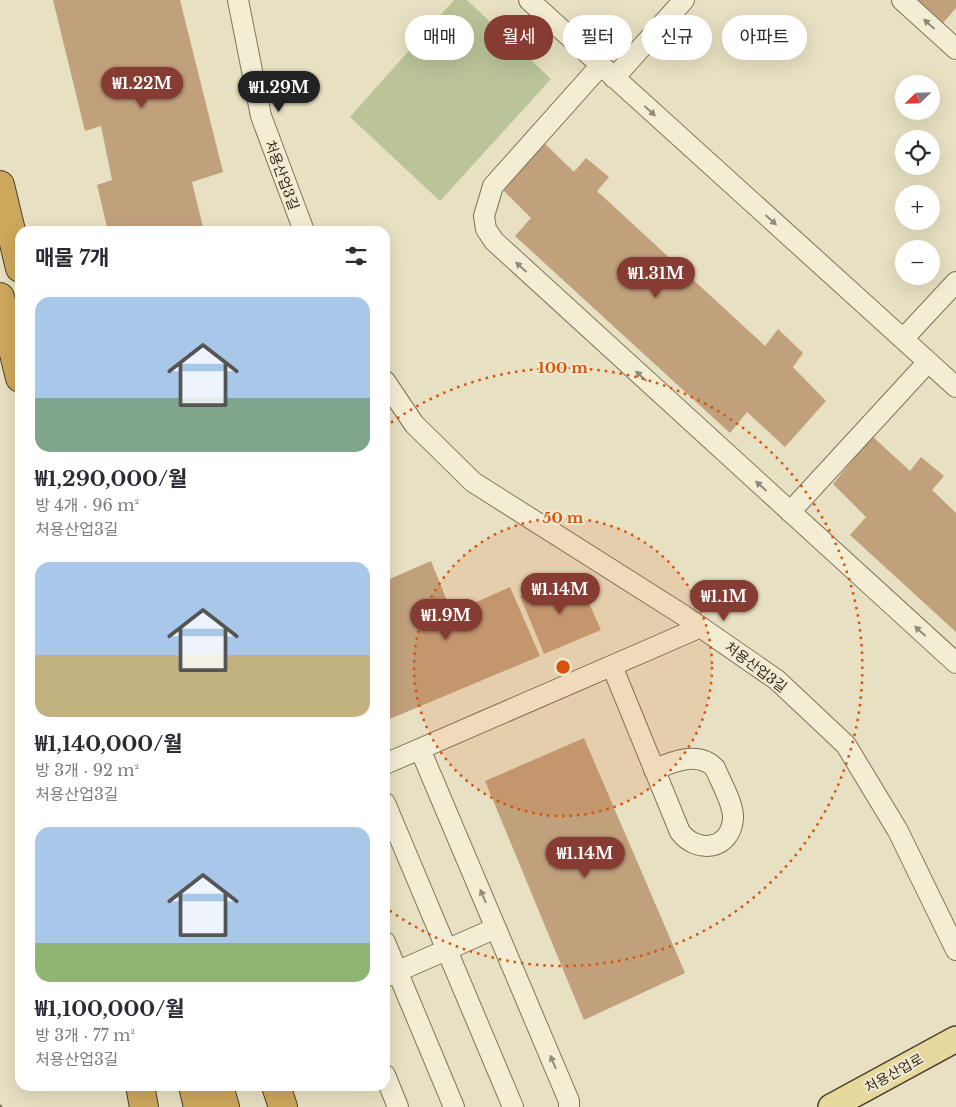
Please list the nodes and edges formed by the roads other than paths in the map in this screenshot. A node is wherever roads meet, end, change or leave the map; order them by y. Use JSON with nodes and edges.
{"nodes":[{"id":1,"x":238,"y":0,"type":"edge"},
{"id":2,"x":530,"y":0,"type":"edge"},
{"id":3,"x":684,"y":0,"type":"edge"},
{"id":4,"x":902,"y":0,"type":"edge"},
{"id":5,"x":956,"y":48,"type":"edge"},
{"id":6,"x":607,"y":72,"type":"junction"},
{"id":7,"x":0,"y":185,"type":"edge"},
{"id":8,"x":302,"y":226,"type":"edge"},
{"id":9,"x":15,"y":247,"type":"edge"},
{"id":10,"x":956,"y":282,"type":"edge"},
{"id":11,"x":0,"y":297,"type":"edge"},
{"id":12,"x":903,"y":340,"type":"junction"},
{"id":13,"x":15,"y":358,"type":"edge"},
{"id":14,"x":928,"y":362,"type":"junction"},
{"id":15,"x":955,"y":386,"type":"edge"},
{"id":16,"x":390,"y":388,"type":"edge"},
{"id":17,"x":790,"y":512,"type":"junction"},
{"id":18,"x":701,"y":627,"type":"junction"},
{"id":19,"x":956,"y":664,"type":"edge"},
{"id":20,"x":612,"y":666,"type":"junction"},
{"id":21,"x":420,"y":748,"type":"junction"},
{"id":22,"x":390,"y":762,"type":"edge"},
{"id":23,"x":654,"y":770,"type":"junction"},
{"id":24,"x":390,"y":815,"type":"edge"},
{"id":25,"x":496,"y":928,"type":"junction"},
{"id":26,"x":447,"y":950,"type":"junction"},
{"id":27,"x":956,"y":950,"type":"edge"},
{"id":28,"x":391,"y":974,"type":"edge"},
{"id":29,"x":956,"y":1039,"type":"edge"},
{"id":30,"x":390,"y":1087,"type":"edge"},
{"id":31,"x":141,"y":1091,"type":"edge"},
{"id":32,"x":194,"y":1091,"type":"edge"},
{"id":33,"x":221,"y":1091,"type":"edge"},
{"id":34,"x":278,"y":1091,"type":"edge"},
{"id":35,"x":144,"y":1107,"type":"edge"},
{"id":36,"x":198,"y":1107,"type":"edge"},
{"id":37,"x":225,"y":1107,"type":"edge"},
{"id":38,"x":283,"y":1107,"type":"edge"},
{"id":39,"x":398,"y":1107,"type":"edge"},
{"id":40,"x":454,"y":1107,"type":"edge"},
{"id":41,"x":513,"y":1107,"type":"edge"},
{"id":42,"x":569,"y":1107,"type":"edge"},
{"id":43,"x":831,"y":1107,"type":"edge"}],
"edges":[{"from":1,"to":8,"type":"street","name":"처용산업3길"},
{"from":2,"to":6,"type":"street"},
{"from":3,"to":6,"type":"street"},
{"from":5,"to":4,"type":"street","one_way":true},
{"from":6,"to":12,"type":"street","one_way":true},
{"from":17,"to":6,"type":"street","one_way":true},
{"from":7,"to":9,"type":"highway"},
{"from":10,"to":12,"type":"street"},
{"from":11,"to":13,"type":"highway"},
{"from":12,"to":14,"type":"street"},
{"from":14,"to":15,"type":"street"},
{"from":14,"to":17,"type":"street"},
{"from":16,"to":18,"type":"street","name":"처용산업3길"},
{"from":19,"to":17,"type":"street","one_way":true},
{"from":18,"to":20,"type":"street"},
{"from":18,"to":27,"type":"street","name":"처용산업3길"},
{"from":20,"to":21,"type":"street"},
{"from":20,"to":23,"type":"street"},
{"from":21,"to":22,"type":"street"},
{"from":25,"to":21,"type":"street","one_way":true},
{"from":23,"to":23,"type":"street"},
{"from":24,"to":26,"type":"street"},
{"from":25,"to":26,"type":"street"},
{"from":42,"to":25,"type":"street","one_way":true},
{"from":26,"to":28,"type":"street"},
{"from":26,"to":41,"type":"street"},
{"from":28,"to":40,"type":"street"},
{"from":29,"to":43,"type":"main road","name":"처용산업로"},
{"from":30,"to":39,"type":"street"},
{"from":31,"to":35,"type":"highway"},
{"from":32,"to":36,"type":"highway"},
{"from":33,"to":37,"type":"highway"},
{"from":34,"to":38,"type":"highway"}]}
